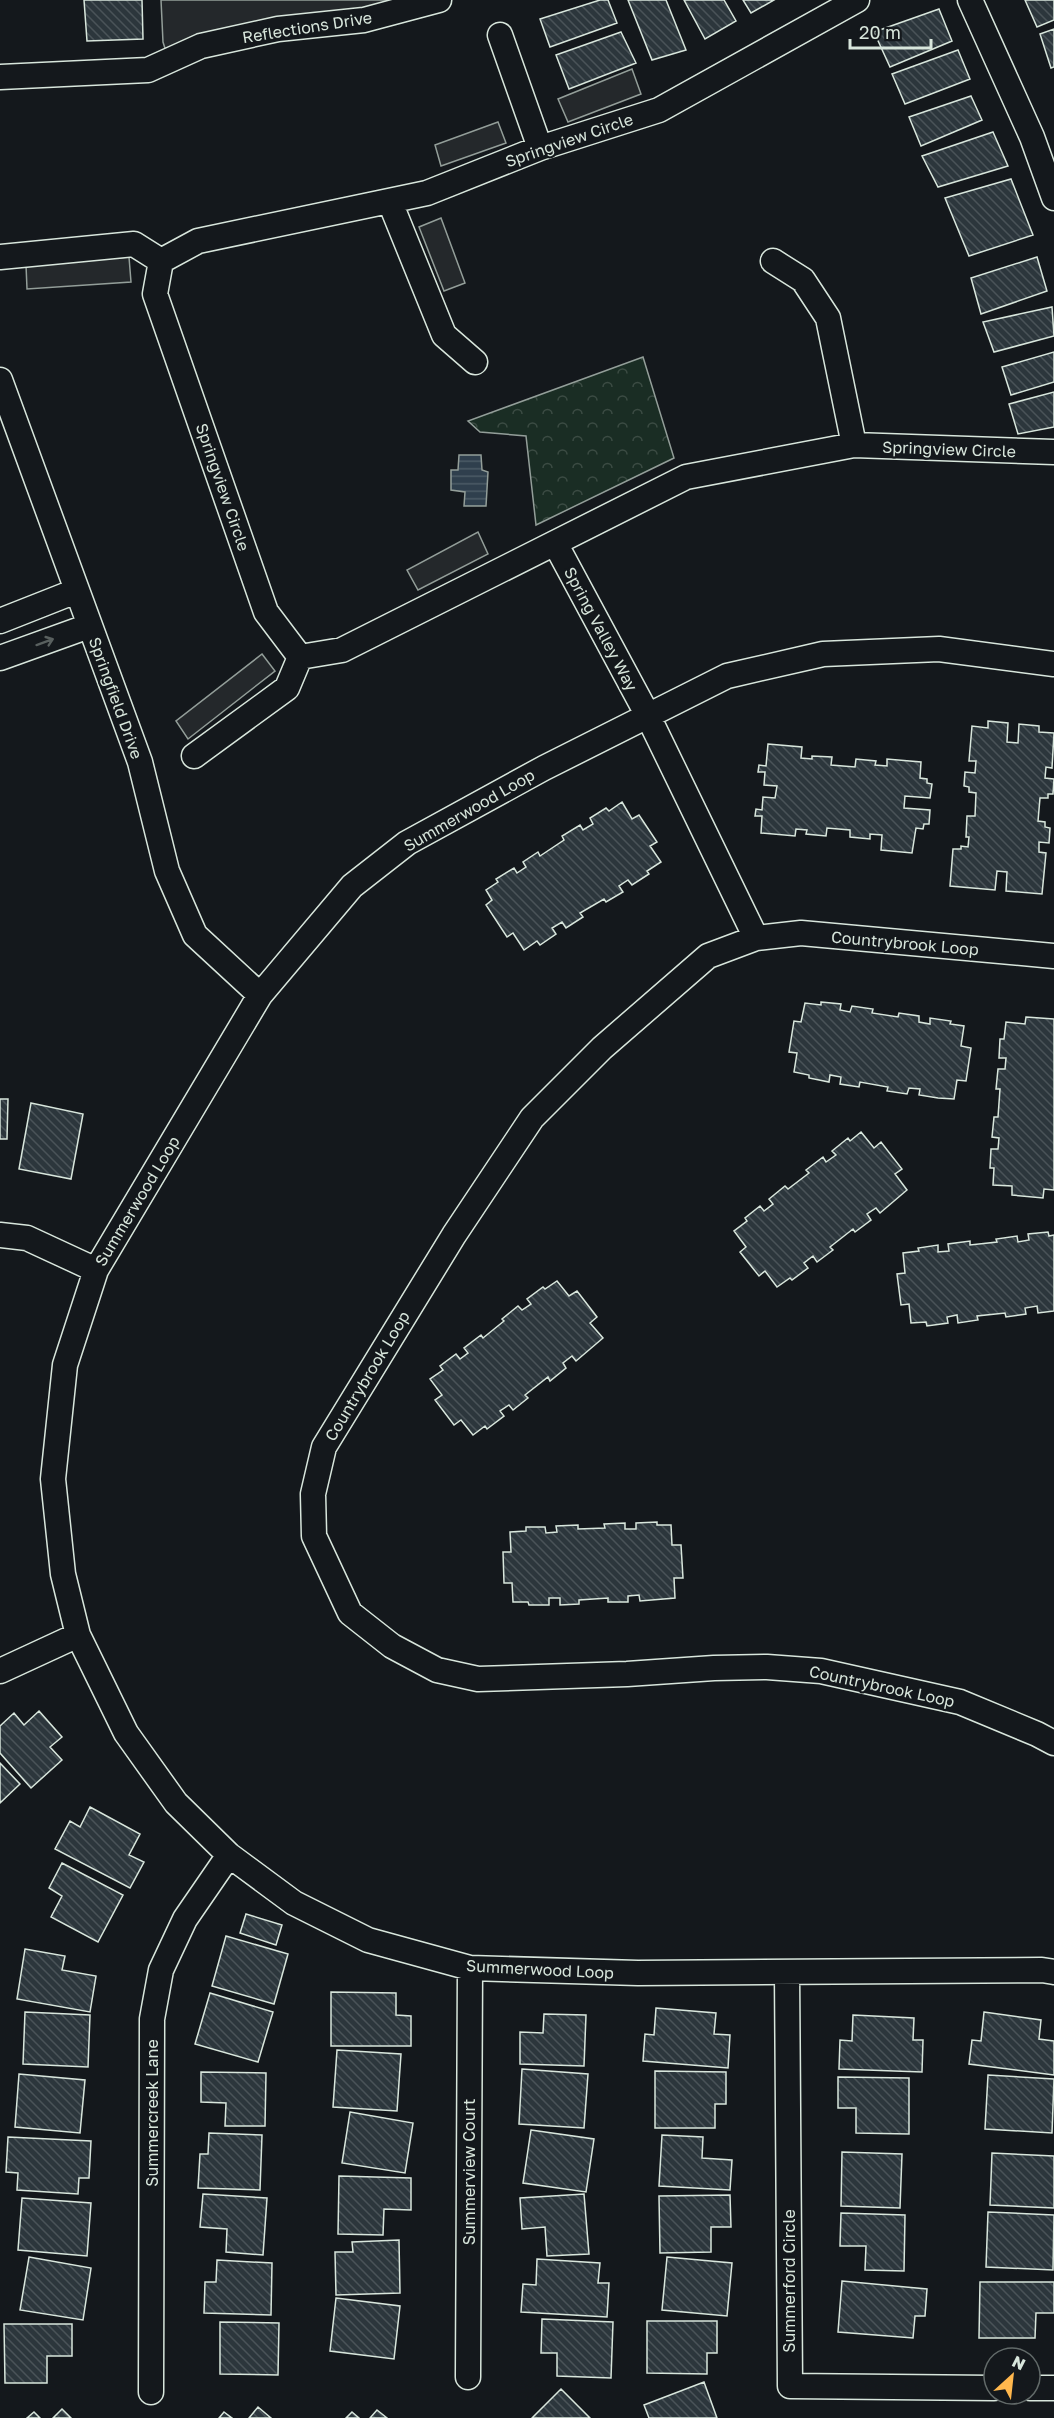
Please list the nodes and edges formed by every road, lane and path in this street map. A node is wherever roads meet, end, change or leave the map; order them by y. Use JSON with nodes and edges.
{"nodes":[{"id":1,"x":439,"y":0,"type":"edge"},
{"id":2,"x":857,"y":0,"type":"edge"},
{"id":3,"x":970,"y":0,"type":"edge"},
{"id":4,"x":500,"y":34,"type":"dead end"},
{"id":5,"x":0,"y":76,"type":"edge"},
{"id":6,"x":540,"y":148,"type":"junction"},
{"id":7,"x":1054,"y":198,"type":"edge"},
{"id":8,"x":390,"y":202,"type":"junction"},
{"id":9,"x":0,"y":257,"type":"edge"},
{"id":10,"x":161,"y":261,"type":"junction"},
{"id":11,"x":773,"y":261,"type":"dead end"},
{"id":12,"x":475,"y":362,"type":"dead end"},
{"id":13,"x":0,"y":380,"type":"edge"},
{"id":14,"x":854,"y":445,"type":"junction"},
{"id":15,"x":1054,"y":452,"type":"edge"},
{"id":16,"x":555,"y":543,"type":"junction"},
{"id":17,"x":76,"y":591,"type":"junction"},
{"id":18,"x":0,"y":621,"type":"edge"},
{"id":19,"x":89,"y":626,"type":"junction"},
{"id":20,"x":300,"y":657,"type":"junction"},
{"id":21,"x":0,"y":658,"type":"edge"},
{"id":22,"x":1054,"y":664,"type":"edge"},
{"id":23,"x":647,"y":714,"type":"junction"},
{"id":24,"x":194,"y":756,"type":"dead end"},
{"id":25,"x":756,"y":938,"type":"junction"},
{"id":26,"x":1054,"y":956,"type":"edge"},
{"id":27,"x":260,"y":995,"type":"junction"},
{"id":28,"x":0,"y":1234,"type":"edge"},
{"id":29,"x":96,"y":1270,"type":"junction"},
{"id":30,"x":78,"y":1635,"type":"junction"},
{"id":31,"x":0,"y":1671,"type":"edge"},
{"id":32,"x":1054,"y":1743,"type":"edge"},
{"id":33,"x":229,"y":1855,"type":"junction"},
{"id":34,"x":470,"y":1968,"type":"junction"},
{"id":35,"x":788,"y":1972,"type":"junction"},
{"id":36,"x":1054,"y":1972,"type":"edge"},
{"id":37,"x":468,"y":2377,"type":"dead end"},
{"id":38,"x":982,"y":2388,"type":"edge"},
{"id":39,"x":151,"y":2392,"type":"dead end"}],
"edges":[{"from":1,"to":5,"type":"street","name":"Reflections Drive"},
{"from":2,"to":6,"type":"street","name":"Springview Circle"},
{"from":3,"to":7,"type":"street"},
{"from":4,"to":6,"type":"street"},
{"from":6,"to":8,"type":"street","name":"Springview Circle"},
{"from":8,"to":10,"type":"street","name":"Springview Circle"},
{"from":8,"to":12,"type":"street"},
{"from":9,"to":10,"type":"street"},
{"from":10,"to":20,"type":"street","name":"Springview Circle"},
{"from":11,"to":14,"type":"street"},
{"from":13,"to":17,"type":"street","name":"Springfield Drive"},
{"from":14,"to":15,"type":"street","name":"Springview Circle"},
{"from":14,"to":16,"type":"street","name":"Springview Circle"},
{"from":16,"to":20,"type":"street","name":"Springview Circle"},
{"from":16,"to":23,"type":"street","name":"Spring Valley Way"},
{"from":17,"to":18,"type":"street"},
{"from":17,"to":19,"type":"street","name":"Springfield Drive"},
{"from":21,"to":19,"type":"street","one_way":true},
{"from":19,"to":27,"type":"street","name":"Springfield Drive"},
{"from":20,"to":24,"type":"street"},
{"from":22,"to":23,"type":"street","name":"Summerwood Loop"},
{"from":23,"to":25,"type":"street"},
{"from":23,"to":27,"type":"street","name":"Summerwood Loop"},
{"from":25,"to":26,"type":"street","name":"Countrybrook Loop"},
{"from":25,"to":32,"type":"street","name":"Countrybrook Loop"},
{"from":27,"to":29,"type":"street","name":"Summerwood Loop"},
{"from":28,"to":29,"type":"street"},
{"from":29,"to":30,"type":"street","name":"Summerwood Loop"},
{"from":30,"to":31,"type":"street"},
{"from":30,"to":33,"type":"street","name":"Summerwood Loop"},
{"from":33,"to":34,"type":"street","name":"Summerwood Loop"},
{"from":33,"to":39,"type":"street","name":"Summercreek Lane"},
{"from":34,"to":35,"type":"street","name":"Summerwood Loop"},
{"from":34,"to":37,"type":"street","name":"Summerview Court"},
{"from":35,"to":36,"type":"street","name":"Summerwood Loop"},
{"from":35,"to":38,"type":"street","name":"Summerford Circle"}]}
